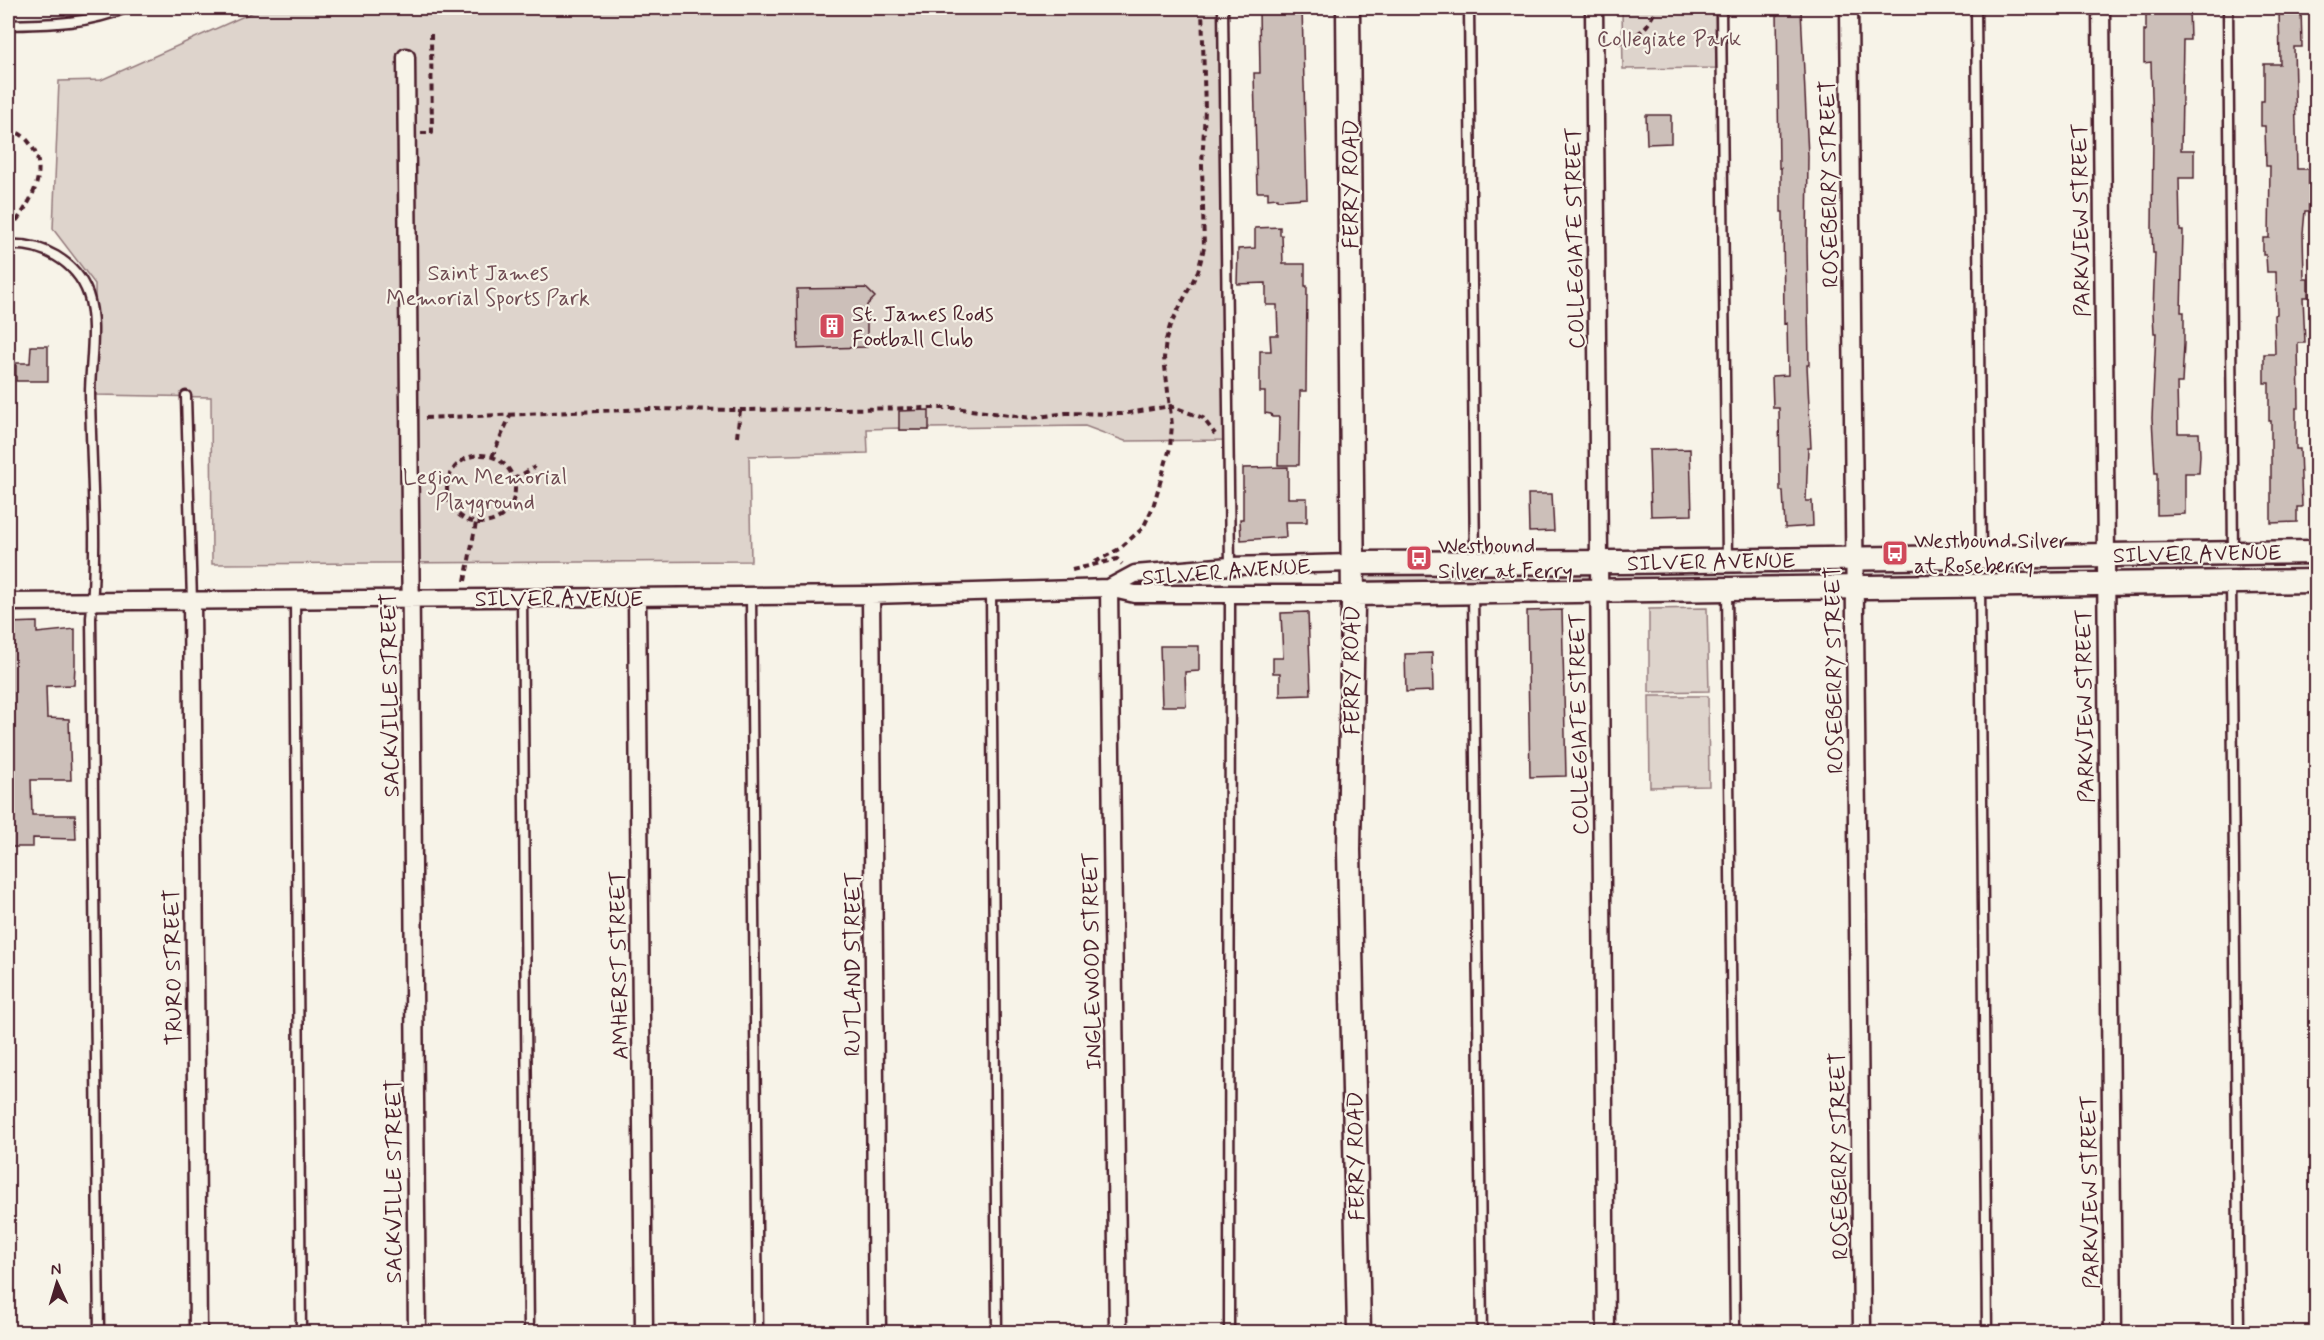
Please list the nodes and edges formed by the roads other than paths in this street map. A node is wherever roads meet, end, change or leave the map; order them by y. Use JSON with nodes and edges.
{"nodes":[{"id":1,"x":126,"y":8,"type":"edge"},
{"id":2,"x":1223,"y":8,"type":"edge"},
{"id":3,"x":1348,"y":8,"type":"edge"},
{"id":4,"x":1469,"y":8,"type":"edge"},
{"id":5,"x":1594,"y":8,"type":"edge"},
{"id":6,"x":1721,"y":8,"type":"edge"},
{"id":7,"x":1849,"y":8,"type":"edge"},
{"id":8,"x":1976,"y":8,"type":"edge"},
{"id":9,"x":2101,"y":8,"type":"edge"},
{"id":10,"x":2228,"y":8,"type":"edge"},
{"id":11,"x":8,"y":25,"type":"edge"},
{"id":12,"x":406,"y":57,"type":"dead end"},
{"id":13,"x":8,"y":245,"type":"edge"},
{"id":14,"x":186,"y":396,"type":"dead end"},
{"id":15,"x":2316,"y":552,"type":"edge"},
{"id":16,"x":2233,"y":553,"type":"junction"},
{"id":17,"x":2105,"y":555,"type":"junction"},
{"id":18,"x":1981,"y":557,"type":"junction"},
{"id":19,"x":1855,"y":559,"type":"junction"},
{"id":20,"x":1726,"y":561,"type":"junction"},
{"id":21,"x":1475,"y":562,"type":"junction"},
{"id":22,"x":1599,"y":562,"type":"junction"},
{"id":23,"x":1352,"y":563,"type":"junction"},
{"id":24,"x":1230,"y":566,"type":"junction"},
{"id":25,"x":2316,"y":581,"type":"edge"},
{"id":26,"x":2231,"y":582,"type":"junction"},
{"id":27,"x":2106,"y":584,"type":"junction"},
{"id":28,"x":1980,"y":585,"type":"junction"},
{"id":29,"x":1855,"y":587,"type":"junction"},
{"id":30,"x":1109,"y":588,"type":"junction"},
{"id":31,"x":1727,"y":589,"type":"junction"},
{"id":32,"x":1599,"y":590,"type":"junction"},
{"id":33,"x":1473,"y":592,"type":"junction"},
{"id":34,"x":991,"y":593,"type":"junction"},
{"id":35,"x":1230,"y":594,"type":"junction"},
{"id":36,"x":1352,"y":594,"type":"junction"},
{"id":37,"x":871,"y":595,"type":"junction"},
{"id":38,"x":751,"y":596,"type":"junction"},
{"id":39,"x":522,"y":597,"type":"junction"},
{"id":40,"x":637,"y":598,"type":"junction"},
{"id":41,"x":411,"y":599,"type":"junction"},
{"id":42,"x":295,"y":600,"type":"junction"},
{"id":43,"x":93,"y":601,"type":"junction"},
{"id":44,"x":192,"y":601,"type":"junction"},
{"id":45,"x":8,"y":602,"type":"edge"},
{"id":46,"x":99,"y":1332,"type":"edge"},
{"id":47,"x":198,"y":1332,"type":"edge"},
{"id":48,"x":301,"y":1332,"type":"edge"},
{"id":49,"x":417,"y":1332,"type":"edge"},
{"id":50,"x":529,"y":1332,"type":"edge"},
{"id":51,"x":644,"y":1332,"type":"edge"},
{"id":52,"x":758,"y":1332,"type":"edge"},
{"id":53,"x":877,"y":1332,"type":"edge"},
{"id":54,"x":997,"y":1332,"type":"edge"},
{"id":55,"x":1118,"y":1332,"type":"edge"},
{"id":56,"x":1228,"y":1332,"type":"edge"},
{"id":57,"x":1359,"y":1332,"type":"edge"},
{"id":58,"x":1482,"y":1332,"type":"edge"},
{"id":59,"x":1606,"y":1332,"type":"edge"},
{"id":60,"x":1735,"y":1332,"type":"edge"},
{"id":61,"x":1862,"y":1332,"type":"edge"},
{"id":62,"x":1987,"y":1332,"type":"edge"},
{"id":63,"x":2113,"y":1332,"type":"edge"},
{"id":64,"x":2239,"y":1332,"type":"edge"}],
"edges":[{"from":1,"to":11,"type":"lane"},
{"from":2,"to":24,"type":"lane"},
{"from":3,"to":23,"type":"street","name":"FERRY ROAD"},
{"from":4,"to":21,"type":"lane"},
{"from":5,"to":22,"type":"street","name":"COLLEGIATE STREET"},
{"from":6,"to":20,"type":"lane"},
{"from":7,"to":19,"type":"street","name":"ROSEBERRY STREET"},
{"from":8,"to":18,"type":"lane"},
{"from":9,"to":17,"type":"street","name":"PARKVIEW STREET"},
{"from":10,"to":16,"type":"lane"},
{"from":12,"to":41,"type":"street","name":"SACKVILLE STREET"},
{"from":13,"to":43,"type":"lane"},
{"from":14,"to":44,"type":"lane"},
{"from":15,"to":16,"type":"street","name":"SILVER AVENUE"},
{"from":16,"to":17,"type":"street","name":"SILVER AVENUE"},
{"from":17,"to":18,"type":"street","name":"SILVER AVENUE"},
{"from":17,"to":27,"type":"street","name":"PARKVIEW STREET"},
{"from":18,"to":19,"type":"street","name":"SILVER AVENUE"},
{"from":19,"to":20,"type":"street","name":"SILVER AVENUE"},
{"from":19,"to":29,"type":"street","name":"ROSEBERRY STREET"},
{"from":20,"to":22,"type":"street","name":"SILVER AVENUE"},
{"from":21,"to":22,"type":"street","name":"SILVER AVENUE"},
{"from":21,"to":23,"type":"street","name":"SILVER AVENUE"},
{"from":22,"to":32,"type":"street","name":"COLLEGIATE STREET"},
{"from":23,"to":24,"type":"street","name":"SILVER AVENUE"},
{"from":23,"to":36,"type":"street","name":"FERRY ROAD"},
{"from":24,"to":30,"type":"street","name":"SILVER AVENUE"},
{"from":25,"to":26,"type":"street","name":"SILVER AVENUE"},
{"from":26,"to":27,"type":"street","name":"SILVER AVENUE"},
{"from":26,"to":64,"type":"lane"},
{"from":27,"to":28,"type":"street","name":"SILVER AVENUE"},
{"from":27,"to":63,"type":"street","name":"PARKVIEW STREET"},
{"from":28,"to":29,"type":"street","name":"SILVER AVENUE"},
{"from":28,"to":62,"type":"lane"},
{"from":29,"to":31,"type":"street","name":"SILVER AVENUE"},
{"from":29,"to":61,"type":"street","name":"ROSEBERRY STREET"},
{"from":30,"to":34,"type":"street","name":"SILVER AVENUE"},
{"from":30,"to":35,"type":"street","name":"SILVER AVENUE"},
{"from":30,"to":55,"type":"street","name":"INGLEWOOD STREET"},
{"from":31,"to":32,"type":"street","name":"SILVER AVENUE"},
{"from":31,"to":60,"type":"lane"},
{"from":32,"to":33,"type":"street","name":"SILVER AVENUE"},
{"from":32,"to":59,"type":"street","name":"COLLEGIATE STREET"},
{"from":33,"to":36,"type":"street","name":"SILVER AVENUE"},
{"from":33,"to":58,"type":"lane"},
{"from":34,"to":37,"type":"street","name":"SILVER AVENUE"},
{"from":34,"to":54,"type":"lane"},
{"from":35,"to":36,"type":"street","name":"SILVER AVENUE"},
{"from":35,"to":56,"type":"lane"},
{"from":36,"to":57,"type":"street","name":"FERRY ROAD"},
{"from":37,"to":38,"type":"street","name":"SILVER AVENUE"},
{"from":37,"to":53,"type":"street","name":"RUTLAND STREET"},
{"from":38,"to":40,"type":"street","name":"SILVER AVENUE"},
{"from":38,"to":52,"type":"lane"},
{"from":39,"to":40,"type":"street","name":"SILVER AVENUE"},
{"from":39,"to":41,"type":"street","name":"SILVER AVENUE"},
{"from":39,"to":50,"type":"lane"},
{"from":40,"to":51,"type":"street","name":"AMHERST STREET"},
{"from":41,"to":42,"type":"street","name":"SILVER AVENUE"},
{"from":41,"to":49,"type":"street","name":"SACKVILLE STREET"},
{"from":42,"to":44,"type":"street","name":"SILVER AVENUE"},
{"from":42,"to":48,"type":"lane"},
{"from":43,"to":44,"type":"street","name":"SILVER AVENUE"},
{"from":43,"to":45,"type":"street","name":"SILVER AVENUE"},
{"from":43,"to":46,"type":"lane"},
{"from":44,"to":47,"type":"street","name":"TRURO STREET"}]}
